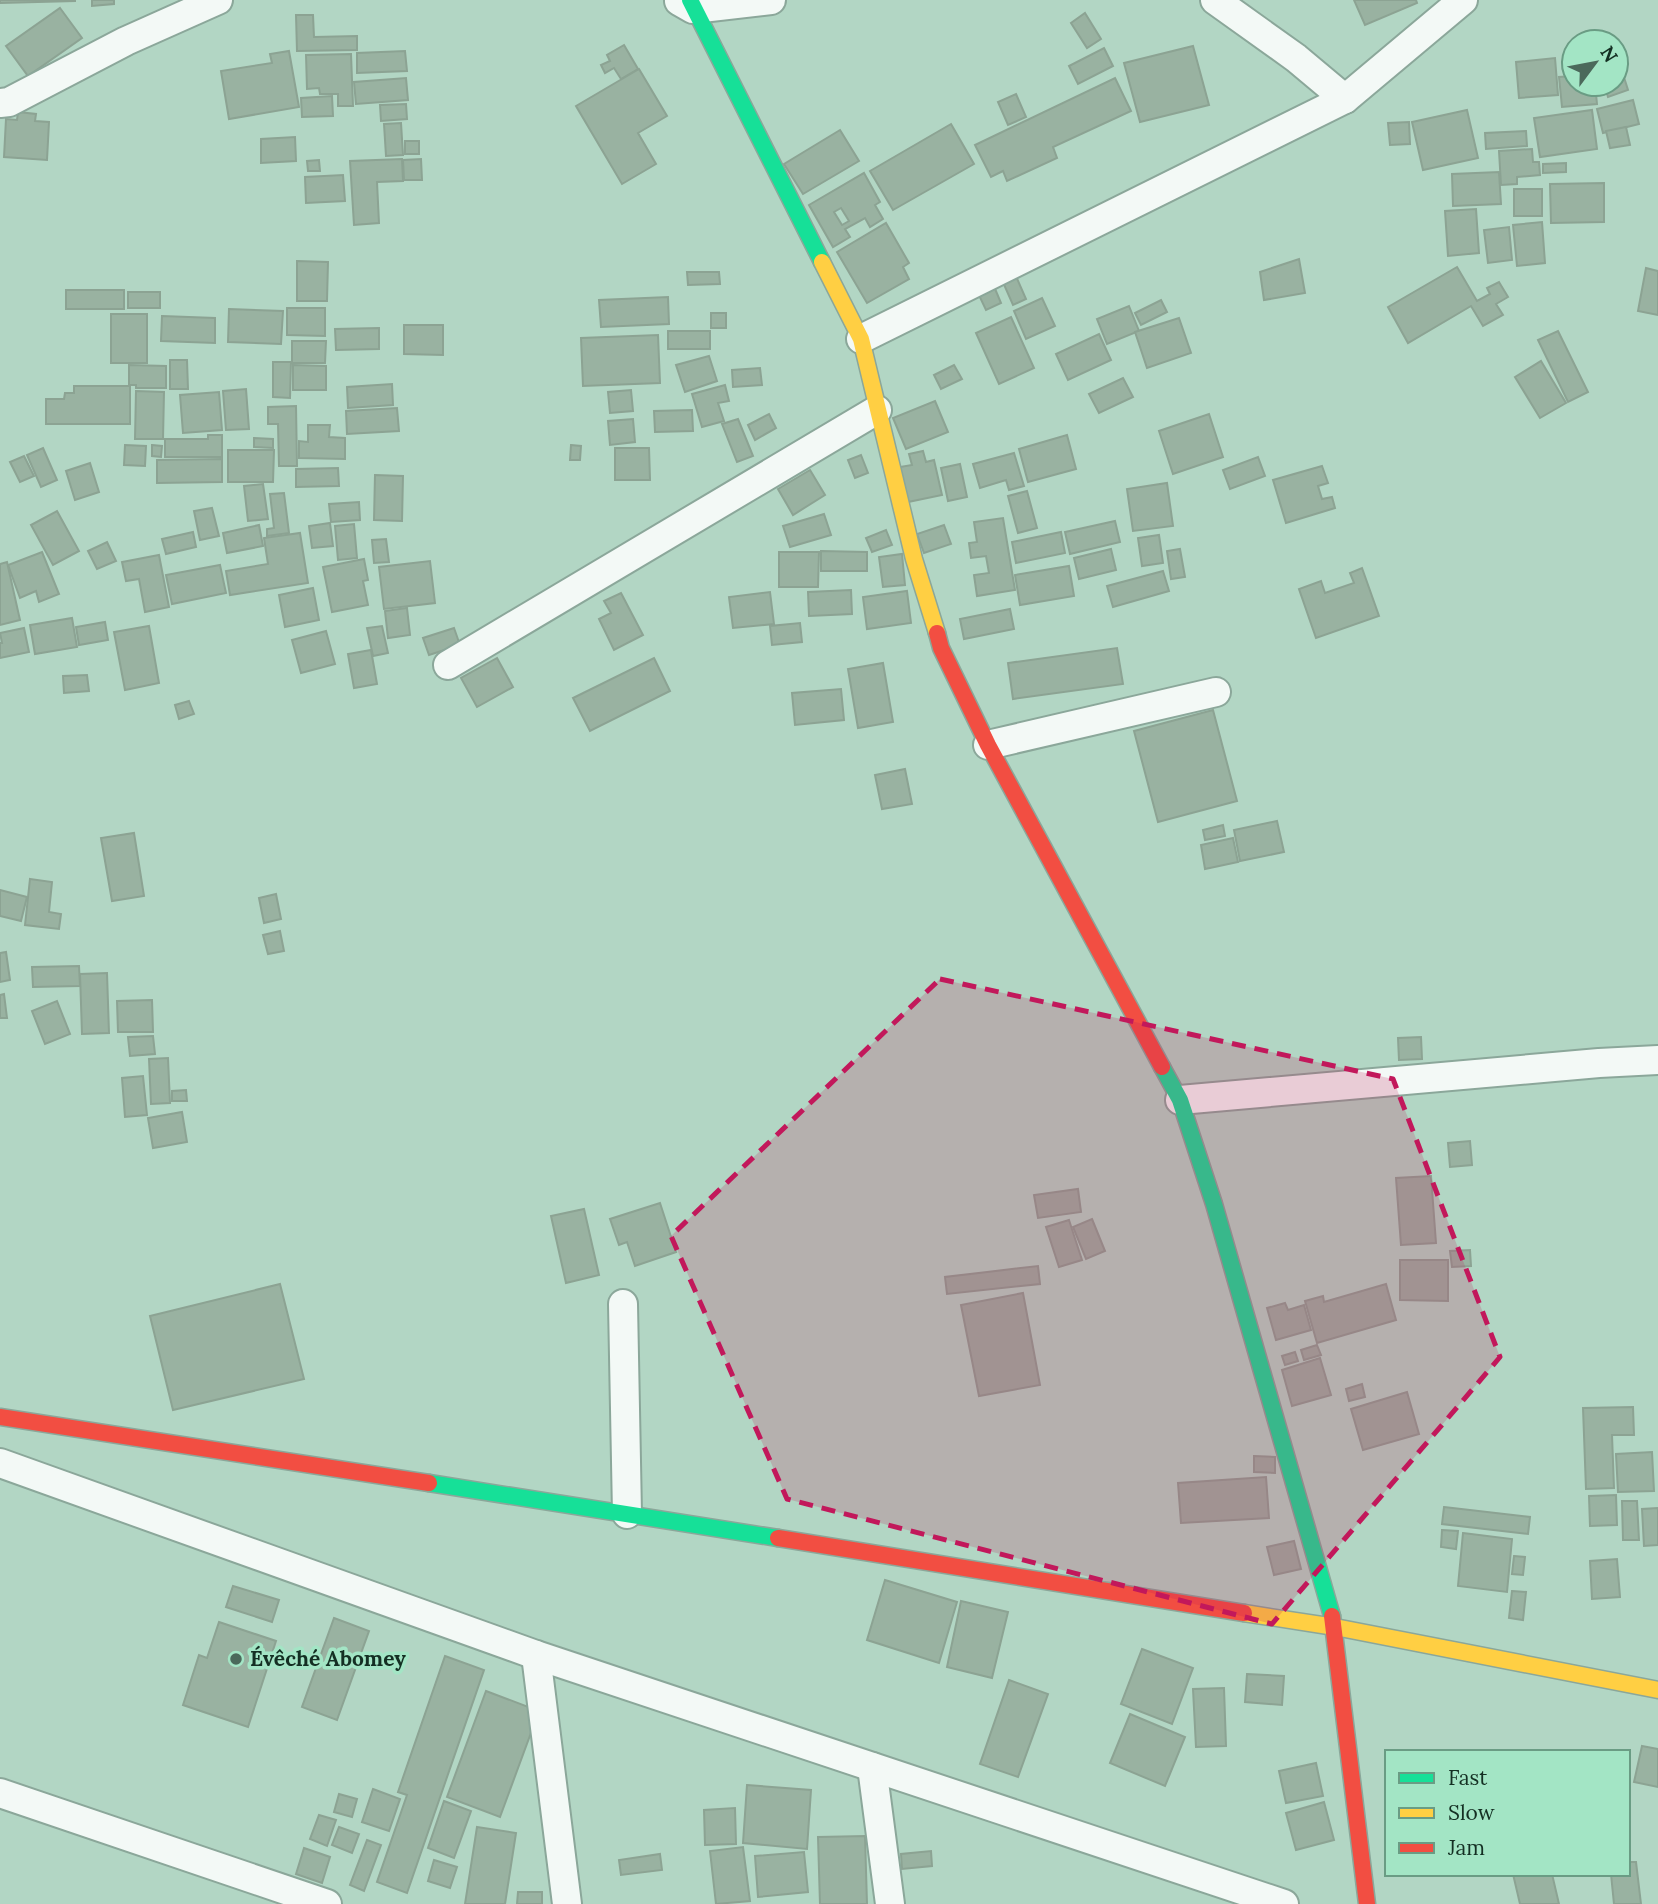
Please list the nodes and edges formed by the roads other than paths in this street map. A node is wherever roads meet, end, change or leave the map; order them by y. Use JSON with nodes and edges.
{"nodes":[{"id":1,"x":218,"y":0,"type":"edge"},
{"id":2,"x":771,"y":0,"type":"edge"},
{"id":3,"x":1215,"y":0,"type":"edge"},
{"id":4,"x":1462,"y":0,"type":"edge"},
{"id":5,"x":686,"y":3,"type":"edge"},
{"id":6,"x":1345,"y":99,"type":"junction"},
{"id":7,"x":0,"y":103,"type":"edge"},
{"id":8,"x":861,"y":339,"type":"junction"},
{"id":9,"x":877,"y":410,"type":"junction"},
{"id":10,"x":448,"y":665,"type":"dead end"},
{"id":11,"x":1216,"y":692,"type":"dead end"},
{"id":12,"x":988,"y":745,"type":"junction"},
{"id":13,"x":1658,"y":1060,"type":"edge"},
{"id":14,"x":1180,"y":1100,"type":"junction"},
{"id":15,"x":622,"y":1304,"type":"dead end"},
{"id":16,"x":0,"y":1418,"type":"edge"},
{"id":17,"x":0,"y":1463,"type":"edge"},
{"id":18,"x":627,"y":1514,"type":"junction"},
{"id":19,"x":1335,"y":1627,"type":"junction"},
{"id":20,"x":536,"y":1656,"type":"junction"},
{"id":21,"x":1658,"y":1690,"type":"edge"},
{"id":22,"x":872,"y":1767,"type":"junction"},
{"id":23,"x":0,"y":1793,"type":"edge"},
{"id":24,"x":272,"y":1894,"type":"edge"},
{"id":25,"x":1236,"y":1895,"type":"edge"},
{"id":26,"x":327,"y":1904,"type":"edge"},
{"id":27,"x":567,"y":1904,"type":"edge"},
{"id":28,"x":890,"y":1904,"type":"edge"},
{"id":29,"x":1284,"y":1904,"type":"edge"},
{"id":30,"x":1367,"y":1904,"type":"edge"}],
"edges":[{"from":1,"to":7,"type":"street"},
{"from":2,"to":5,"type":"street"},
{"from":3,"to":6,"type":"street"},
{"from":4,"to":6,"type":"street"},
{"from":5,"to":8,"type":"street"},
{"from":6,"to":8,"type":"street"},
{"from":8,"to":9,"type":"street"},
{"from":9,"to":10,"type":"street"},
{"from":9,"to":12,"type":"street"},
{"from":11,"to":12,"type":"street"},
{"from":12,"to":14,"type":"street"},
{"from":13,"to":14,"type":"street"},
{"from":14,"to":19,"type":"street"},
{"from":15,"to":18,"type":"street"},
{"from":16,"to":18,"type":"street"},
{"from":17,"to":20,"type":"street"},
{"from":18,"to":19,"type":"street"},
{"from":19,"to":21,"type":"street"},
{"from":19,"to":30,"type":"street"},
{"from":20,"to":22,"type":"street"},
{"from":20,"to":27,"type":"street"},
{"from":22,"to":25,"type":"street"},
{"from":22,"to":28,"type":"street"},
{"from":23,"to":24,"type":"street"},
{"from":24,"to":26,"type":"street"},
{"from":25,"to":29,"type":"street"}]}
